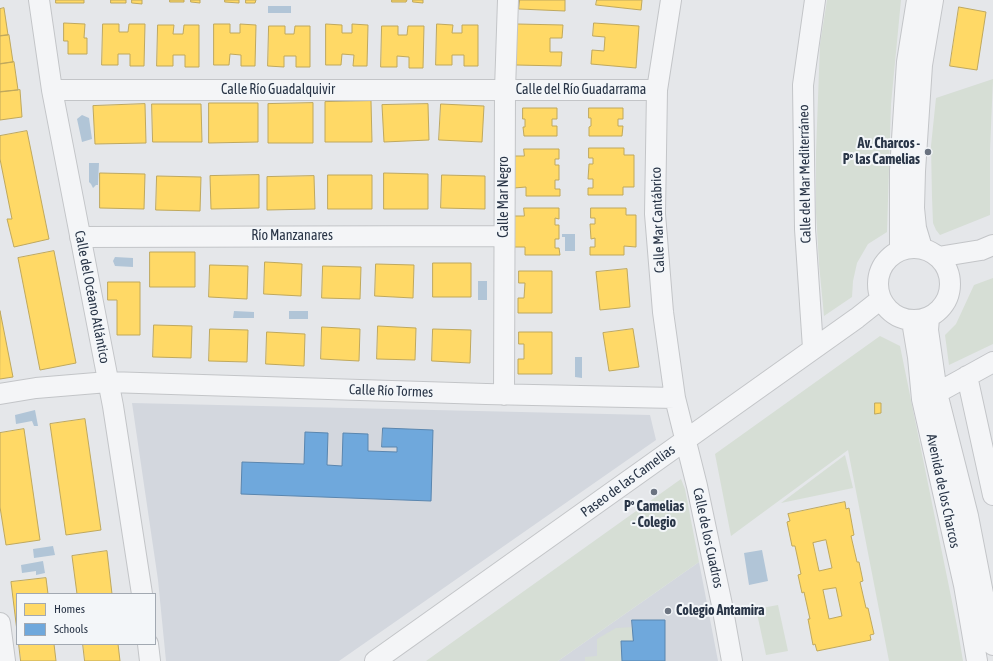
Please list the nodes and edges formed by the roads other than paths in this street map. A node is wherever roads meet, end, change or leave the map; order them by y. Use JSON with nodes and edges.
{"nodes":[{"id":1,"x":39,"y":0,"type":"edge"},
{"id":2,"x":508,"y":0,"type":"edge"},
{"id":3,"x":671,"y":0,"type":"edge"},
{"id":4,"x":815,"y":0,"type":"edge"},
{"id":5,"x":917,"y":0,"type":"edge"},
{"id":6,"x":933,"y":0,"type":"edge"},
{"id":7,"x":52,"y":90,"type":"junction"},
{"id":8,"x":505,"y":90,"type":"junction"},
{"id":9,"x":657,"y":90,"type":"junction"},
{"id":10,"x":504,"y":236,"type":"junction"},
{"id":11,"x":80,"y":237,"type":"junction"},
{"id":12,"x":987,"y":248,"type":"edge"},
{"id":13,"x":900,"y":250,"type":"junction"},
{"id":14,"x":930,"y":253,"type":"junction"},
{"id":15,"x":950,"y":278,"type":"junction"},
{"id":16,"x":884,"y":304,"type":"junction"},
{"id":17,"x":920,"y":319,"type":"junction"},
{"id":18,"x":813,"y":348,"type":"junction"},
{"id":19,"x":993,"y":362,"type":"edge"},
{"id":20,"x":967,"y":376,"type":"junction"},
{"id":21,"x":108,"y":382,"type":"junction"},
{"id":22,"x":937,"y":393,"type":"junction"},
{"id":23,"x":0,"y":394,"type":"edge"},
{"id":24,"x":504,"y":395,"type":"junction"},
{"id":25,"x":675,"y":398,"type":"junction"},
{"id":26,"x":687,"y":445,"type":"junction"},
{"id":27,"x":993,"y":495,"type":"edge"},
{"id":28,"x":142,"y":593,"type":"edge"},
{"id":29,"x":0,"y":623,"type":"edge"},
{"id":30,"x":148,"y":645,"type":"edge"},
{"id":31,"x":993,"y":645,"type":"edge"},
{"id":32,"x":5,"y":661,"type":"edge"},
{"id":33,"x":150,"y":661,"type":"edge"},
{"id":34,"x":375,"y":661,"type":"edge"},
{"id":35,"x":395,"y":661,"type":"edge"},
{"id":36,"x":732,"y":661,"type":"edge"},
{"id":37,"x":977,"y":661,"type":"edge"}],
"edges":[{"from":1,"to":7,"type":"street","name":"Calle del Océano Atlántico"},
{"from":2,"to":8,"type":"street","name":"Calle Mar Negro"},
{"from":3,"to":9,"type":"street","name":"Calle Mar Cantábrico"},
{"from":4,"to":18,"type":"street","name":"Calle del Mar Mediterráneo"},
{"from":5,"to":13,"type":"street"},
{"from":6,"to":14,"type":"street"},
{"from":7,"to":8,"type":"street","name":"Calle Río Guadalquivir"},
{"from":7,"to":11,"type":"street","name":"Calle del Océano Atlántico"},
{"from":8,"to":9,"type":"street","name":"Calle del Río Guadarrama"},
{"from":8,"to":10,"type":"street","name":"Calle Mar Negro"},
{"from":9,"to":25,"type":"street","name":"Calle Mar Cantábrico"},
{"from":10,"to":11,"type":"street","name":"Río Manzanares"},
{"from":10,"to":24,"type":"street","name":"Calle Mar Negro"},
{"from":11,"to":21,"type":"street","name":"Calle del Océano Atlántico"},
{"from":12,"to":14,"type":"street"},
{"from":12,"to":15,"type":"street"},
{"from":13,"to":14,"type":"street"},
{"from":13,"to":16,"type":"street"},
{"from":14,"to":15,"type":"street"},
{"from":15,"to":17,"type":"street"},
{"from":16,"to":17,"type":"street"},
{"from":16,"to":18,"type":"street","name":"Paseo de las Camelias"},
{"from":16,"to":26,"type":"street","name":"Paseo de las Camelias"},
{"from":17,"to":22,"type":"street","name":"Avenida de los Charcos"},
{"from":17,"to":37,"type":"street","name":"Avenida de los Charcos"},
{"from":18,"to":26,"type":"street","name":"Paseo de las Camelias"},
{"from":19,"to":20,"type":"street"},
{"from":20,"to":22,"type":"street"},
{"from":20,"to":27,"type":"street"},
{"from":21,"to":23,"type":"street","name":"Calle Río Tormes"},
{"from":21,"to":24,"type":"street","name":"Calle Río Tormes"},
{"from":21,"to":28,"type":"street","name":"Calle del Océano Atlántico"},
{"from":22,"to":31,"type":"street","name":"Avenida de los Charcos"},
{"from":24,"to":25,"type":"street","name":"Calle Río Tormes"},
{"from":25,"to":26,"type":"street","name":"Calle Mar Cantábrico"},
{"from":26,"to":34,"type":"street","name":"Paseo de las Camelias"},
{"from":26,"to":35,"type":"street","name":"Paseo de las Camelias"},
{"from":26,"to":36,"type":"street","name":"Calle de los Cuadros"},
{"from":29,"to":32,"type":"street"},
{"from":30,"to":33,"type":"street"}]}
